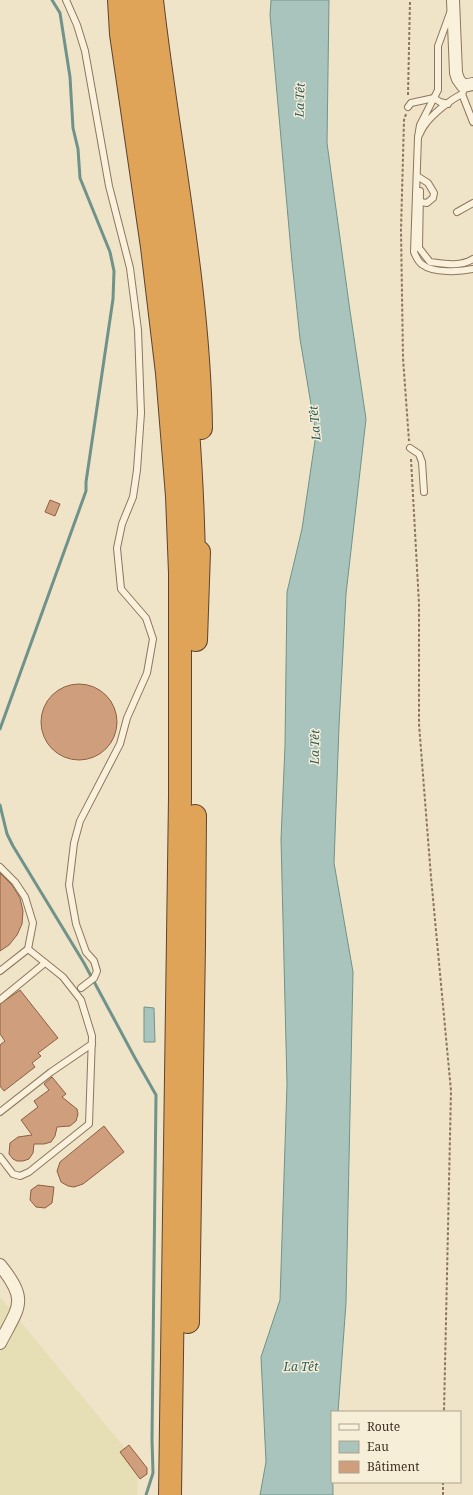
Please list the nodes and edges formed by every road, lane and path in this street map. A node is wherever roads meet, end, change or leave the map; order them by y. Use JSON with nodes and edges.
{"nodes":[{"id":1,"x":66,"y":0,"type":"edge"},
{"id":2,"x":114,"y":0,"type":"edge"},
{"id":3,"x":119,"y":0,"type":"edge"},
{"id":4,"x":135,"y":0,"type":"edge"},
{"id":5,"x":152,"y":0,"type":"edge"},
{"id":6,"x":410,"y":0,"type":"edge"},
{"id":7,"x":453,"y":2,"type":"edge"},
{"id":8,"x":121,"y":34,"type":"junction"},
{"id":9,"x":466,"y":88,"type":"edge"},
{"id":10,"x":434,"y":98,"type":"junction"},
{"id":11,"x":448,"y":104,"type":"junction"},
{"id":12,"x":408,"y":107,"type":"junction"},
{"id":13,"x":473,"y":122,"type":"edge"},
{"id":14,"x":418,"y":138,"type":"junction"},
{"id":15,"x":417,"y":176,"type":"junction"},
{"id":16,"x":420,"y":202,"type":"junction"},
{"id":17,"x":473,"y":203,"type":"edge"},
{"id":18,"x":457,"y":212,"type":"dead end"},
{"id":19,"x":473,"y":259,"type":"edge"},
{"id":20,"x":473,"y":269,"type":"edge"},
{"id":21,"x":410,"y":448,"type":"junction"},
{"id":22,"x":424,"y":492,"type":"dead end"},
{"id":23,"x":196,"y":640,"type":"junction"},
{"id":24,"x":0,"y":867,"type":"edge"},
{"id":25,"x":28,"y":949,"type":"junction"},
{"id":26,"x":45,"y":963,"type":"junction"},
{"id":27,"x":0,"y":971,"type":"edge"},
{"id":28,"x":81,"y":988,"type":"dead end"},
{"id":29,"x":0,"y":1000,"type":"edge"},
{"id":30,"x":92,"y":1044,"type":"junction"},
{"id":31,"x":0,"y":1112,"type":"edge"},
{"id":32,"x":0,"y":1157,"type":"edge"},
{"id":33,"x":0,"y":1265,"type":"edge"},
{"id":34,"x":0,"y":1343,"type":"edge"},
{"id":35,"x":444,"y":1411,"type":"edge"},
{"id":36,"x":443,"y":1483,"type":"edge"},
{"id":37,"x":170,"y":1495,"type":"edge"},
{"id":38,"x":185,"y":1495,"type":"edge"},
{"id":39,"x":443,"y":1495,"type":"edge"}],
"edges":[{"from":1,"to":28,"type":"lane"},
{"from":2,"to":8,"type":"highway"},
{"from":3,"to":8,"type":"highway"},
{"from":4,"to":23,"type":"highway"},
{"from":5,"to":23,"type":"highway"},
{"from":6,"to":12,"type":"path"},
{"from":7,"to":9,"type":"street"},
{"from":7,"to":10,"type":"lane"},
{"from":8,"to":37,"type":"highway"},
{"from":9,"to":11,"type":"lane"},
{"from":9,"to":13,"type":"lane"},
{"from":10,"to":11,"type":"lane"},
{"from":10,"to":12,"type":"lane"},
{"from":10,"to":14,"type":"lane"},
{"from":11,"to":14,"type":"lane"},
{"from":12,"to":21,"type":"path"},
{"from":14,"to":15,"type":"lane"},
{"from":15,"to":16,"type":"lane"},
{"from":15,"to":16,"type":"lane"},
{"from":15,"to":20,"type":"lane"},
{"from":16,"to":19,"type":"lane"},
{"from":17,"to":18,"type":"lane"},
{"from":21,"to":22,"type":"lane"},
{"from":21,"to":35,"type":"path"},
{"from":23,"to":38,"type":"highway"},
{"from":24,"to":25,"type":"lane"},
{"from":25,"to":26,"type":"lane"},
{"from":25,"to":27,"type":"lane"},
{"from":26,"to":29,"type":"lane"},
{"from":26,"to":30,"type":"lane"},
{"from":30,"to":31,"type":"lane"},
{"from":30,"to":32,"type":"lane"},
{"from":33,"to":34,"type":"street"},
{"from":36,"to":39,"type":"path"}]}
